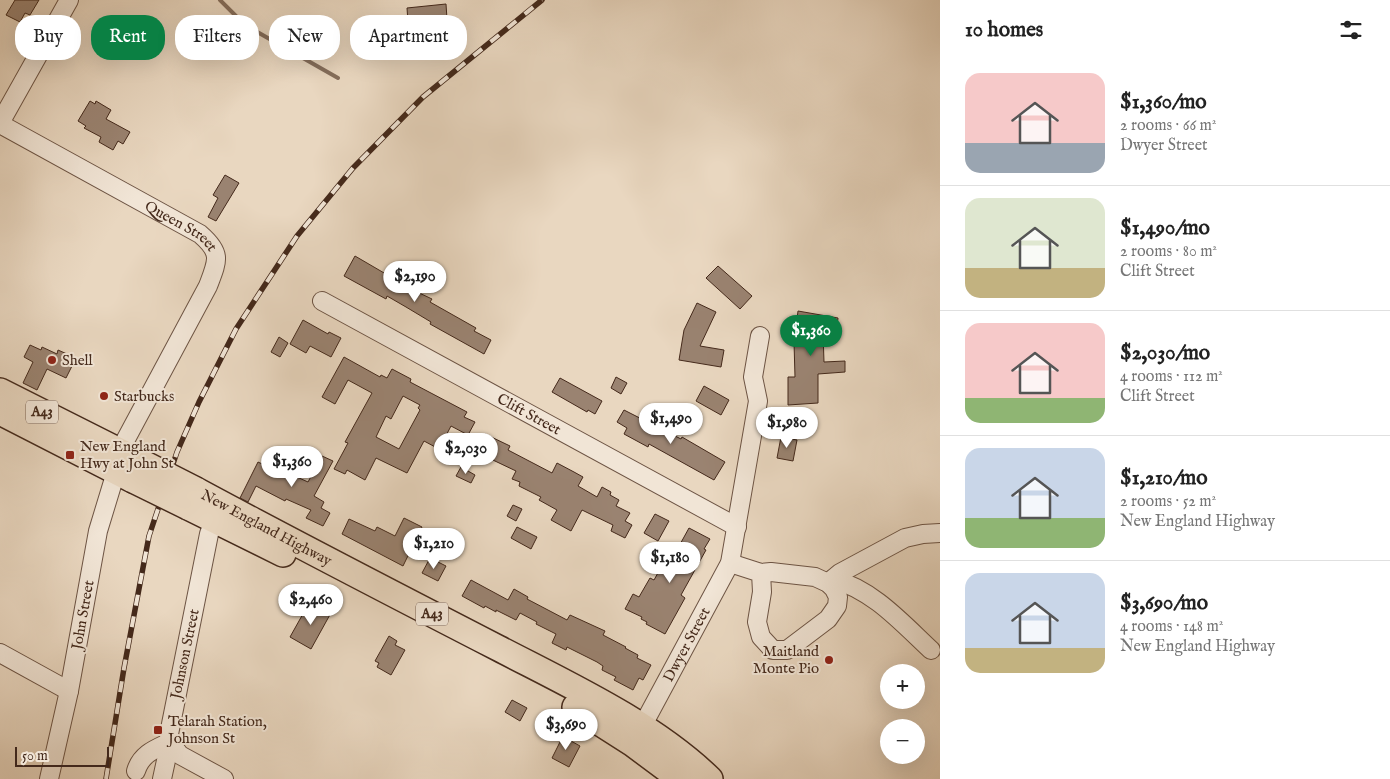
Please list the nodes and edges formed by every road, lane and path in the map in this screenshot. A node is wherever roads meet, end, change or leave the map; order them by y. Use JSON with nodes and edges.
{"nodes":[{"id":1,"x":69,"y":0,"type":"edge"},
{"id":2,"x":0,"y":123,"type":"edge"},
{"id":3,"x":322,"y":300,"type":"dead end"},
{"id":4,"x":760,"y":336,"type":"dead end"},
{"id":5,"x":0,"y":391,"type":"edge"},
{"id":6,"x":0,"y":412,"type":"edge"},
{"id":7,"x":128,"y":467,"type":"junction"},
{"id":8,"x":218,"y":512,"type":"junction"},
{"id":9,"x":737,"y":528,"type":"junction"},
{"id":10,"x":940,"y":533,"type":"edge"},
{"id":11,"x":730,"y":563,"type":"junction"},
{"id":12,"x":761,"y":573,"type":"junction"},
{"id":13,"x":831,"y":581,"type":"junction"},
{"id":14,"x":931,"y":650,"type":"dead end"},
{"id":15,"x":0,"y":653,"type":"edge"},
{"id":16,"x":69,"y":691,"type":"junction"},
{"id":17,"x":637,"y":736,"type":"junction"},
{"id":18,"x":170,"y":742,"type":"junction"},
{"id":19,"x":136,"y":771,"type":"dead end"},
{"id":20,"x":49,"y":779,"type":"edge"},
{"id":21,"x":162,"y":779,"type":"edge"},
{"id":22,"x":224,"y":779,"type":"edge"},
{"id":23,"x":680,"y":779,"type":"edge"},
{"id":24,"x":710,"y":779,"type":"edge"}],
"edges":[{"from":1,"to":2,"type":"street"},
{"from":2,"to":7,"type":"street","name":"Queen Street"},
{"from":3,"to":9,"type":"street","name":"Clift Street"},
{"from":4,"to":9,"type":"street","name":"Dwyer Street"},
{"from":5,"to":7,"type":"highway","name":"New England Highway","number":"A43"},
{"from":6,"to":7,"type":"highway","name":"New England Highway","number":"A43"},
{"from":7,"to":8,"type":"highway","name":"New England Highway","number":"A43","bridge":true},
{"from":7,"to":16,"type":"street","name":"John Street"},
{"from":8,"to":17,"type":"highway","name":"New England Highway","number":"A43"},
{"from":8,"to":18,"type":"street","name":"Johnson Street"},
{"from":9,"to":11,"type":"street","name":"Dwyer Street"},
{"from":10,"to":13,"type":"street"},
{"from":11,"to":12,"type":"street"},
{"from":11,"to":17,"type":"street","name":"Dwyer Street"},
{"from":12,"to":13,"type":"street"},
{"from":12,"to":13,"type":"street"},
{"from":13,"to":14,"type":"street"},
{"from":15,"to":16,"type":"street"},
{"from":16,"to":20,"type":"street","name":"John Street"},
{"from":17,"to":23,"type":"highway","name":"New England Highway","number":"A43"},
{"from":17,"to":24,"type":"highway","name":"New England Highway","number":"A43"},
{"from":18,"to":19,"type":"street"},
{"from":18,"to":21,"type":"street","name":"Johnson Street"},
{"from":18,"to":22,"type":"street"}]}
